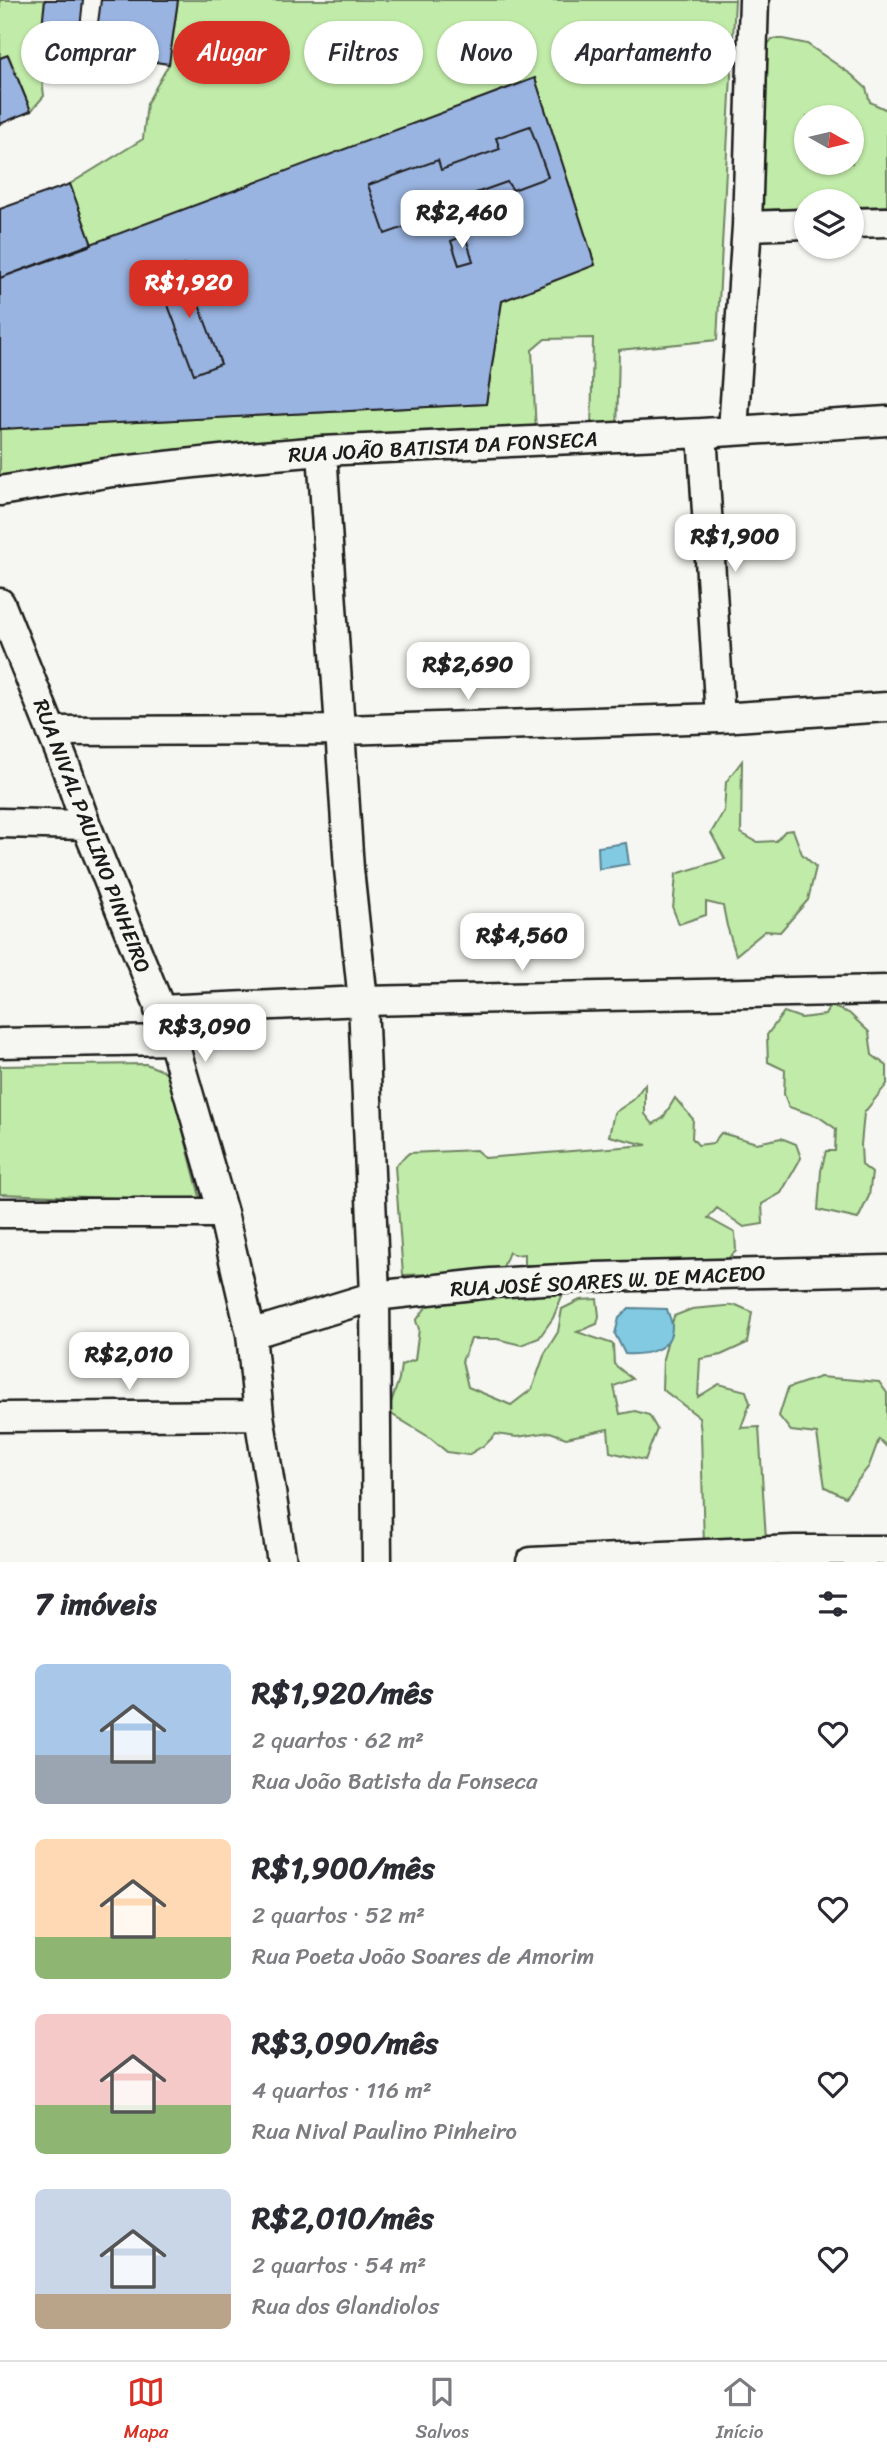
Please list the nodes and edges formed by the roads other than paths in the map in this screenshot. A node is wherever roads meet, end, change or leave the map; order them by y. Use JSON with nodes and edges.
{"nodes":[{"id":1,"x":754,"y":0,"type":"edge"},
{"id":2,"x":887,"y":222,"type":"edge"},
{"id":3,"x":864,"y":223,"type":"edge"},
{"id":4,"x":794,"y":224,"type":"edge"},
{"id":5,"x":747,"y":226,"type":"junction"},
{"id":6,"x":887,"y":421,"type":"edge"},
{"id":7,"x":733,"y":430,"type":"junction"},
{"id":8,"x":702,"y":433,"type":"junction"},
{"id":9,"x":322,"y":451,"type":"junction"},
{"id":10,"x":0,"y":491,"type":"edge"},
{"id":11,"x":3,"y":615,"type":"edge"},
{"id":12,"x":887,"y":707,"type":"edge"},
{"id":13,"x":720,"y":718,"type":"junction"},
{"id":14,"x":342,"y":730,"type":"junction"},
{"id":15,"x":51,"y":731,"type":"junction"},
{"id":16,"x":0,"y":823,"type":"edge"},
{"id":17,"x":86,"y":825,"type":"junction"},
{"id":18,"x":887,"y":990,"type":"edge"},
{"id":19,"x":363,"y":1000,"type":"junction"},
{"id":20,"x":159,"y":1010,"type":"junction"},
{"id":21,"x":173,"y":1040,"type":"junction"},
{"id":22,"x":0,"y":1044,"type":"edge"},
{"id":23,"x":0,"y":1213,"type":"edge"},
{"id":24,"x":223,"y":1213,"type":"junction"},
{"id":25,"x":887,"y":1270,"type":"edge"},
{"id":26,"x":375,"y":1296,"type":"junction"},
{"id":27,"x":251,"y":1334,"type":"junction"},
{"id":28,"x":259,"y":1415,"type":"junction"},
{"id":29,"x":0,"y":1417,"type":"edge"},
{"id":30,"x":887,"y":1550,"type":"edge"},
{"id":31,"x":282,"y":1562,"type":"edge"},
{"id":32,"x":377,"y":1562,"type":"edge"},
{"id":33,"x":531,"y":1562,"type":"edge"}],
"edges":[{"from":1,"to":5,"type":"street"},
{"from":2,"to":3,"type":"street"},
{"from":4,"to":5,"type":"street"},
{"from":5,"to":7,"type":"street"},
{"from":6,"to":7,"type":"street","name":"RUA JOÃO BATISTA DA FONSECA"},
{"from":7,"to":8,"type":"street","name":"RUA JOÃO BATISTA DA FONSECA"},
{"from":8,"to":9,"type":"street","name":"RUA JOÃO BATISTA DA FONSECA"},
{"from":8,"to":13,"type":"street"},
{"from":9,"to":10,"type":"street","name":"RUA JOÃO BATISTA DA FONSECA"},
{"from":9,"to":14,"type":"street"},
{"from":11,"to":15,"type":"street","name":"RUA NIVAL PAULINO PINHEIRO"},
{"from":12,"to":13,"type":"street"},
{"from":13,"to":14,"type":"street"},
{"from":14,"to":15,"type":"street"},
{"from":14,"to":19,"type":"street"},
{"from":15,"to":17,"type":"street","name":"RUA NIVAL PAULINO PINHEIRO"},
{"from":16,"to":17,"type":"street"},
{"from":17,"to":20,"type":"street","name":"RUA NIVAL PAULINO PINHEIRO"},
{"from":18,"to":19,"type":"street"},
{"from":19,"to":20,"type":"street"},
{"from":19,"to":26,"type":"street"},
{"from":20,"to":21,"type":"street","name":"RUA NIVAL PAULINO PINHEIRO"},
{"from":21,"to":22,"type":"street"},
{"from":21,"to":24,"type":"street","name":"RUA NIVAL PAULINO PINHEIRO"},
{"from":23,"to":24,"type":"street"},
{"from":24,"to":27,"type":"street","name":"RUA NIVAL PAULINO PINHEIRO"},
{"from":25,"to":26,"type":"street","name":"RUA JOSÉ SOARES W. DE MACEDO"},
{"from":26,"to":27,"type":"street","name":"RUA JOSÉ SOARES W. DE MACEDO"},
{"from":26,"to":32,"type":"street"},
{"from":27,"to":28,"type":"street","name":"RUA NIVAL PAULINO PINHEIRO"},
{"from":28,"to":29,"type":"street"},
{"from":28,"to":31,"type":"street","name":"RUA NIVAL PAULINO PINHEIRO"},
{"from":30,"to":33,"type":"street"}]}
